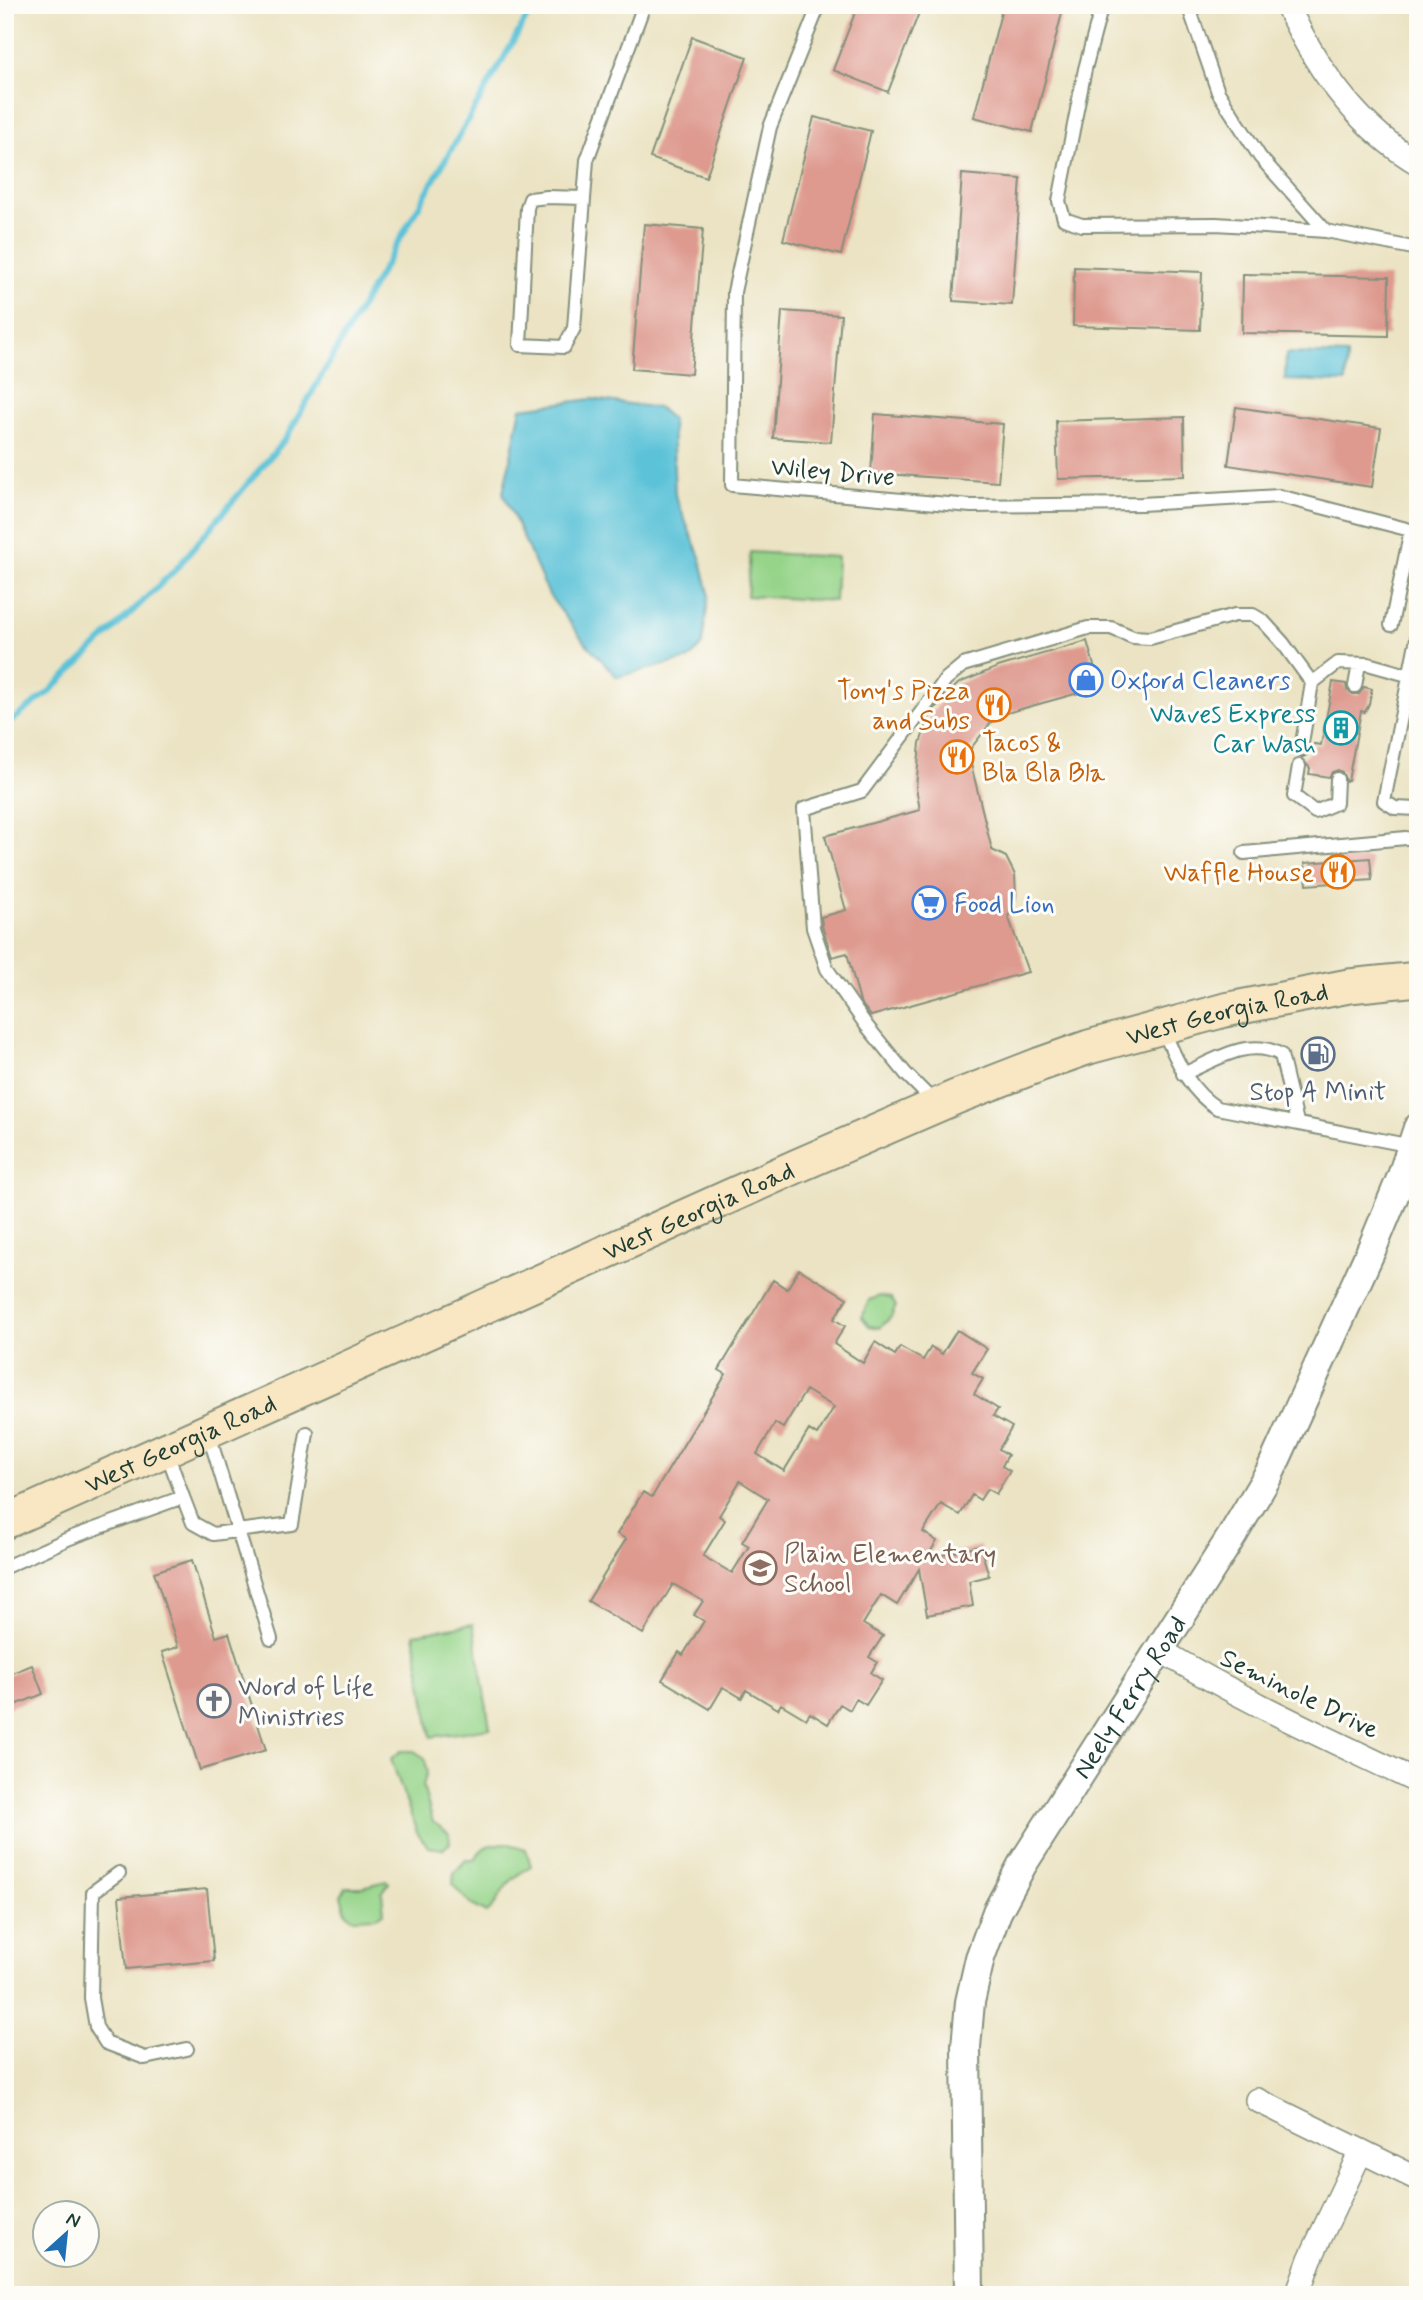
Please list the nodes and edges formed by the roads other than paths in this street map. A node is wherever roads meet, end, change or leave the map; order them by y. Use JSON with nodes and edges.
{"nodes":[{"id":1,"x":644,"y":5,"type":"edge"},
{"id":2,"x":819,"y":5,"type":"edge"},
{"id":3,"x":1102,"y":5,"type":"edge"},
{"id":4,"x":1188,"y":5,"type":"edge"},
{"id":5,"x":1287,"y":5,"type":"edge"},
{"id":6,"x":1418,"y":163,"type":"edge"},
{"id":7,"x":584,"y":198,"type":"junction"},
{"id":8,"x":1325,"y":231,"type":"junction"},
{"id":9,"x":1418,"y":249,"type":"edge"},
{"id":10,"x":1415,"y":531,"type":"edge"},
{"id":11,"x":1391,"y":625,"type":"dead end"},
{"id":12,"x":1418,"y":633,"type":"edge"},
{"id":13,"x":1359,"y":664,"type":"junction"},
{"id":14,"x":1413,"y":677,"type":"edge"},
{"id":15,"x":1311,"y":683,"type":"junction"},
{"id":16,"x":1355,"y":686,"type":"dead end"},
{"id":17,"x":1301,"y":749,"type":"dead end"},
{"id":18,"x":1299,"y":766,"type":"dead end"},
{"id":19,"x":1337,"y":779,"type":"dead end"},
{"id":20,"x":1418,"y":809,"type":"edge"},
{"id":21,"x":1406,"y":838,"type":"dead end"},
{"id":22,"x":1244,"y":853,"type":"dead end"},
{"id":23,"x":1418,"y":979,"type":"edge"},
{"id":24,"x":1161,"y":1026,"type":"junction"},
{"id":25,"x":1183,"y":1074,"type":"junction"},
{"id":26,"x":937,"y":1105,"type":"junction"},
{"id":27,"x":1297,"y":1122,"type":"junction"},
{"id":28,"x":1415,"y":1137,"type":"edge"},
{"id":29,"x":208,"y":1431,"type":"junction"},
{"id":30,"x":307,"y":1433,"type":"dead end"},
{"id":31,"x":166,"y":1450,"type":"junction"},
{"id":32,"x":183,"y":1497,"type":"junction"},
{"id":33,"x":5,"y":1522,"type":"edge"},
{"id":34,"x":238,"y":1532,"type":"junction"},
{"id":35,"x":5,"y":1567,"type":"edge"},
{"id":36,"x":271,"y":1639,"type":"dead end"},
{"id":37,"x":1160,"y":1650,"type":"junction"},
{"id":38,"x":1418,"y":1782,"type":"edge"},
{"id":39,"x":119,"y":1873,"type":"dead end"},
{"id":40,"x":187,"y":2049,"type":"dead end"},
{"id":41,"x":1257,"y":2100,"type":"dead end"},
{"id":42,"x":1361,"y":2151,"type":"junction"},
{"id":43,"x":1418,"y":2179,"type":"edge"},
{"id":44,"x":969,"y":2295,"type":"edge"},
{"id":45,"x":1297,"y":2295,"type":"edge"}],
"edges":[{"from":1,"to":7,"type":"lane"},
{"from":2,"to":10,"type":"lane","name":"Wiley Drive"},
{"from":3,"to":8,"type":"lane"},
{"from":4,"to":8,"type":"lane"},
{"from":5,"to":6,"type":"street"},
{"from":7,"to":7,"type":"lane"},
{"from":8,"to":9,"type":"lane"},
{"from":10,"to":11,"type":"lane"},
{"from":12,"to":14,"type":"lane"},
{"from":13,"to":14,"type":"lane"},
{"from":13,"to":15,"type":"lane"},
{"from":13,"to":16,"type":"lane"},
{"from":14,"to":20,"type":"lane"},
{"from":15,"to":17,"type":"lane"},
{"from":15,"to":26,"type":"lane"},
{"from":18,"to":19,"type":"lane"},
{"from":21,"to":22,"type":"lane"},
{"from":23,"to":24,"type":"main road","name":"West Georgia Road"},
{"from":24,"to":25,"type":"lane"},
{"from":24,"to":26,"type":"main road","name":"West Georgia Road"},
{"from":25,"to":27,"type":"lane"},
{"from":25,"to":27,"type":"lane"},
{"from":26,"to":29,"type":"main road","name":"West Georgia Road"},
{"from":27,"to":28,"type":"lane"},
{"from":28,"to":37,"type":"street","name":"Neely Ferry Road"},
{"from":29,"to":31,"type":"main road","name":"West Georgia Road"},
{"from":29,"to":34,"type":"lane"},
{"from":30,"to":34,"type":"lane"},
{"from":31,"to":32,"type":"lane"},
{"from":31,"to":33,"type":"main road","name":"West Georgia Road"},
{"from":32,"to":34,"type":"lane"},
{"from":32,"to":35,"type":"lane"},
{"from":34,"to":36,"type":"lane"},
{"from":37,"to":38,"type":"street","name":"Seminole Drive"},
{"from":37,"to":44,"type":"street","name":"Neely Ferry Road"},
{"from":39,"to":40,"type":"lane"},
{"from":41,"to":42,"type":"street"},
{"from":42,"to":43,"type":"street"},
{"from":42,"to":45,"type":"street"}]}
